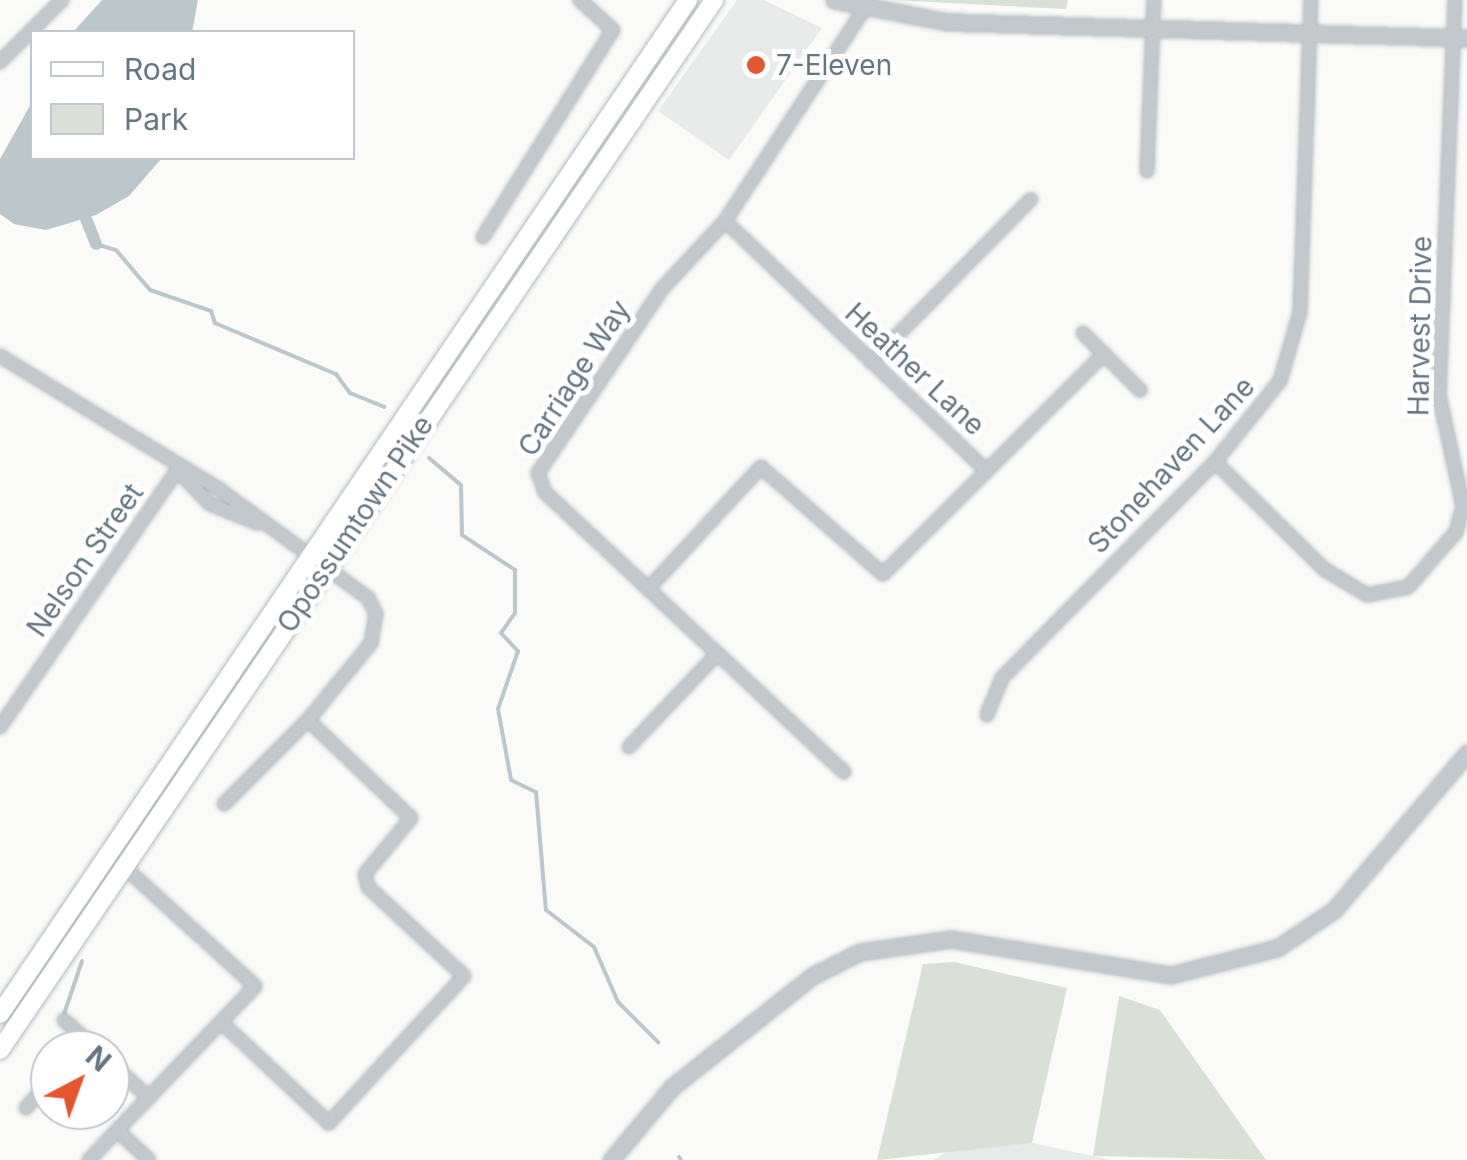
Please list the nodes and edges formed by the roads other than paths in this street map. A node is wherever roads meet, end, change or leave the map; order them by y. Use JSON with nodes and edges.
{"nodes":[{"id":1,"x":62,"y":0,"type":"edge"},
{"id":2,"x":580,"y":0,"type":"edge"},
{"id":3,"x":671,"y":0,"type":"edge"},
{"id":4,"x":688,"y":0,"type":"edge"},
{"id":5,"x":714,"y":0,"type":"edge"},
{"id":6,"x":834,"y":0,"type":"edge"},
{"id":7,"x":1154,"y":0,"type":"edge"},
{"id":8,"x":1311,"y":0,"type":"edge"},
{"id":9,"x":1455,"y":0,"type":"edge"},
{"id":10,"x":863,"y":10,"type":"junction"},
{"id":11,"x":1152,"y":27,"type":"junction"},
{"id":12,"x":32,"y":30,"type":"edge"},
{"id":13,"x":1310,"y":30,"type":"junction"},
{"id":14,"x":30,"y":32,"type":"edge"},
{"id":15,"x":1460,"y":37,"type":"edge"},
{"id":16,"x":649,"y":57,"type":"junction"},
{"id":17,"x":0,"y":62,"type":"edge"},
{"id":18,"x":1148,"y":170,"type":"dead end"},
{"id":19,"x":1031,"y":200,"type":"dead end"},
{"id":20,"x":725,"y":221,"type":"junction"},
{"id":21,"x":483,"y":237,"type":"dead end"},
{"id":22,"x":1082,"y":333,"type":"dead end"},
{"id":23,"x":1104,"y":354,"type":"junction"},
{"id":24,"x":0,"y":356,"type":"edge"},
{"id":25,"x":871,"y":362,"type":"junction"},
{"id":26,"x":1140,"y":390,"type":"dead end"},
{"id":27,"x":1215,"y":462,"type":"junction"},
{"id":28,"x":177,"y":470,"type":"junction"},
{"id":29,"x":987,"y":471,"type":"junction"},
{"id":30,"x":306,"y":554,"type":"junction"},
{"id":31,"x":325,"y":567,"type":"junction"},
{"id":32,"x":648,"y":589,"type":"junction"},
{"id":33,"x":717,"y":654,"type":"junction"},
{"id":34,"x":987,"y":715,"type":"dead end"},
{"id":35,"x":308,"y":720,"type":"junction"},
{"id":36,"x":0,"y":727,"type":"edge"},
{"id":37,"x":629,"y":747,"type":"dead end"},
{"id":38,"x":1467,"y":753,"type":"edge"},
{"id":39,"x":844,"y":772,"type":"dead end"},
{"id":40,"x":224,"y":804,"type":"dead end"},
{"id":41,"x":106,"y":855,"type":"junction"},
{"id":42,"x":124,"y":866,"type":"junction"},
{"id":43,"x":0,"y":1014,"type":"edge"},
{"id":44,"x":64,"y":1020,"type":"dead end"},
{"id":45,"x":221,"y":1022,"type":"junction"},
{"id":46,"x":73,"y":1030,"type":"edge"},
{"id":47,"x":0,"y":1050,"type":"edge"},
{"id":48,"x":130,"y":1080,"type":"edge"},
{"id":49,"x":149,"y":1098,"type":"junction"},
{"id":50,"x":30,"y":1104,"type":"edge"},
{"id":51,"x":26,"y":1108,"type":"dead end"},
{"id":52,"x":118,"y":1131,"type":"junction"},
{"id":53,"x":89,"y":1160,"type":"edge"},
{"id":54,"x":149,"y":1160,"type":"edge"},
{"id":55,"x":611,"y":1160,"type":"edge"}],
"edges":[{"from":1,"to":12,"type":"street"},
{"from":2,"to":21,"type":"street"},
{"from":3,"to":16,"type":"main road"},
{"from":4,"to":16,"type":"main road","name":"Opossumtown Pike"},
{"from":5,"to":31,"type":"main road","name":"Opossumtown Pike"},
{"from":6,"to":10,"type":"street"},
{"from":7,"to":11,"type":"street"},
{"from":8,"to":13,"type":"street","name":"Stonehaven Lane"},
{"from":9,"to":15,"type":"street","name":"Harvest Drive"},
{"from":10,"to":11,"type":"street"},
{"from":10,"to":20,"type":"street","name":"Carriage Way"},
{"from":11,"to":13,"type":"street"},
{"from":11,"to":18,"type":"street"},
{"from":13,"to":15,"type":"street"},
{"from":13,"to":27,"type":"street","name":"Stonehaven Lane"},
{"from":14,"to":17,"type":"street"},
{"from":15,"to":27,"type":"street","name":"Harvest Drive"},
{"from":16,"to":30,"type":"main road","name":"Opossumtown Pike"},
{"from":19,"to":25,"type":"street"},
{"from":20,"to":25,"type":"street","name":"Heather Lane"},
{"from":20,"to":32,"type":"street","name":"Carriage Way"},
{"from":22,"to":23,"type":"street"},
{"from":23,"to":26,"type":"street"},
{"from":23,"to":29,"type":"street"},
{"from":24,"to":28,"type":"street"},
{"from":25,"to":29,"type":"street","name":"Heather Lane"},
{"from":27,"to":34,"type":"street","name":"Stonehaven Lane"},
{"from":28,"to":30,"type":"street"},
{"from":28,"to":36,"type":"street","name":"Nelson Street"},
{"from":29,"to":32,"type":"street","name":"Heather Lane"},
{"from":30,"to":31,"type":"street"},
{"from":30,"to":41,"type":"main road","name":"Opossumtown Pike"},
{"from":31,"to":35,"type":"street"},
{"from":31,"to":42,"type":"main road","name":"Opossumtown Pike"},
{"from":32,"to":33,"type":"street","name":"Carriage Way"},
{"from":33,"to":37,"type":"street"},
{"from":33,"to":39,"type":"street","name":"Carriage Way"},
{"from":35,"to":40,"type":"street"},
{"from":35,"to":45,"type":"street"},
{"from":38,"to":55,"type":"street"},
{"from":41,"to":42,"type":"street"},
{"from":41,"to":43,"type":"main road","name":"Opossumtown Pike"},
{"from":42,"to":45,"type":"street"},
{"from":42,"to":47,"type":"main road","name":"Opossumtown Pike"},
{"from":44,"to":46,"type":"street"},
{"from":45,"to":49,"type":"street"},
{"from":48,"to":49,"type":"street"},
{"from":49,"to":52,"type":"street"},
{"from":50,"to":51,"type":"street"},
{"from":52,"to":53,"type":"street"},
{"from":52,"to":54,"type":"street"}]}
